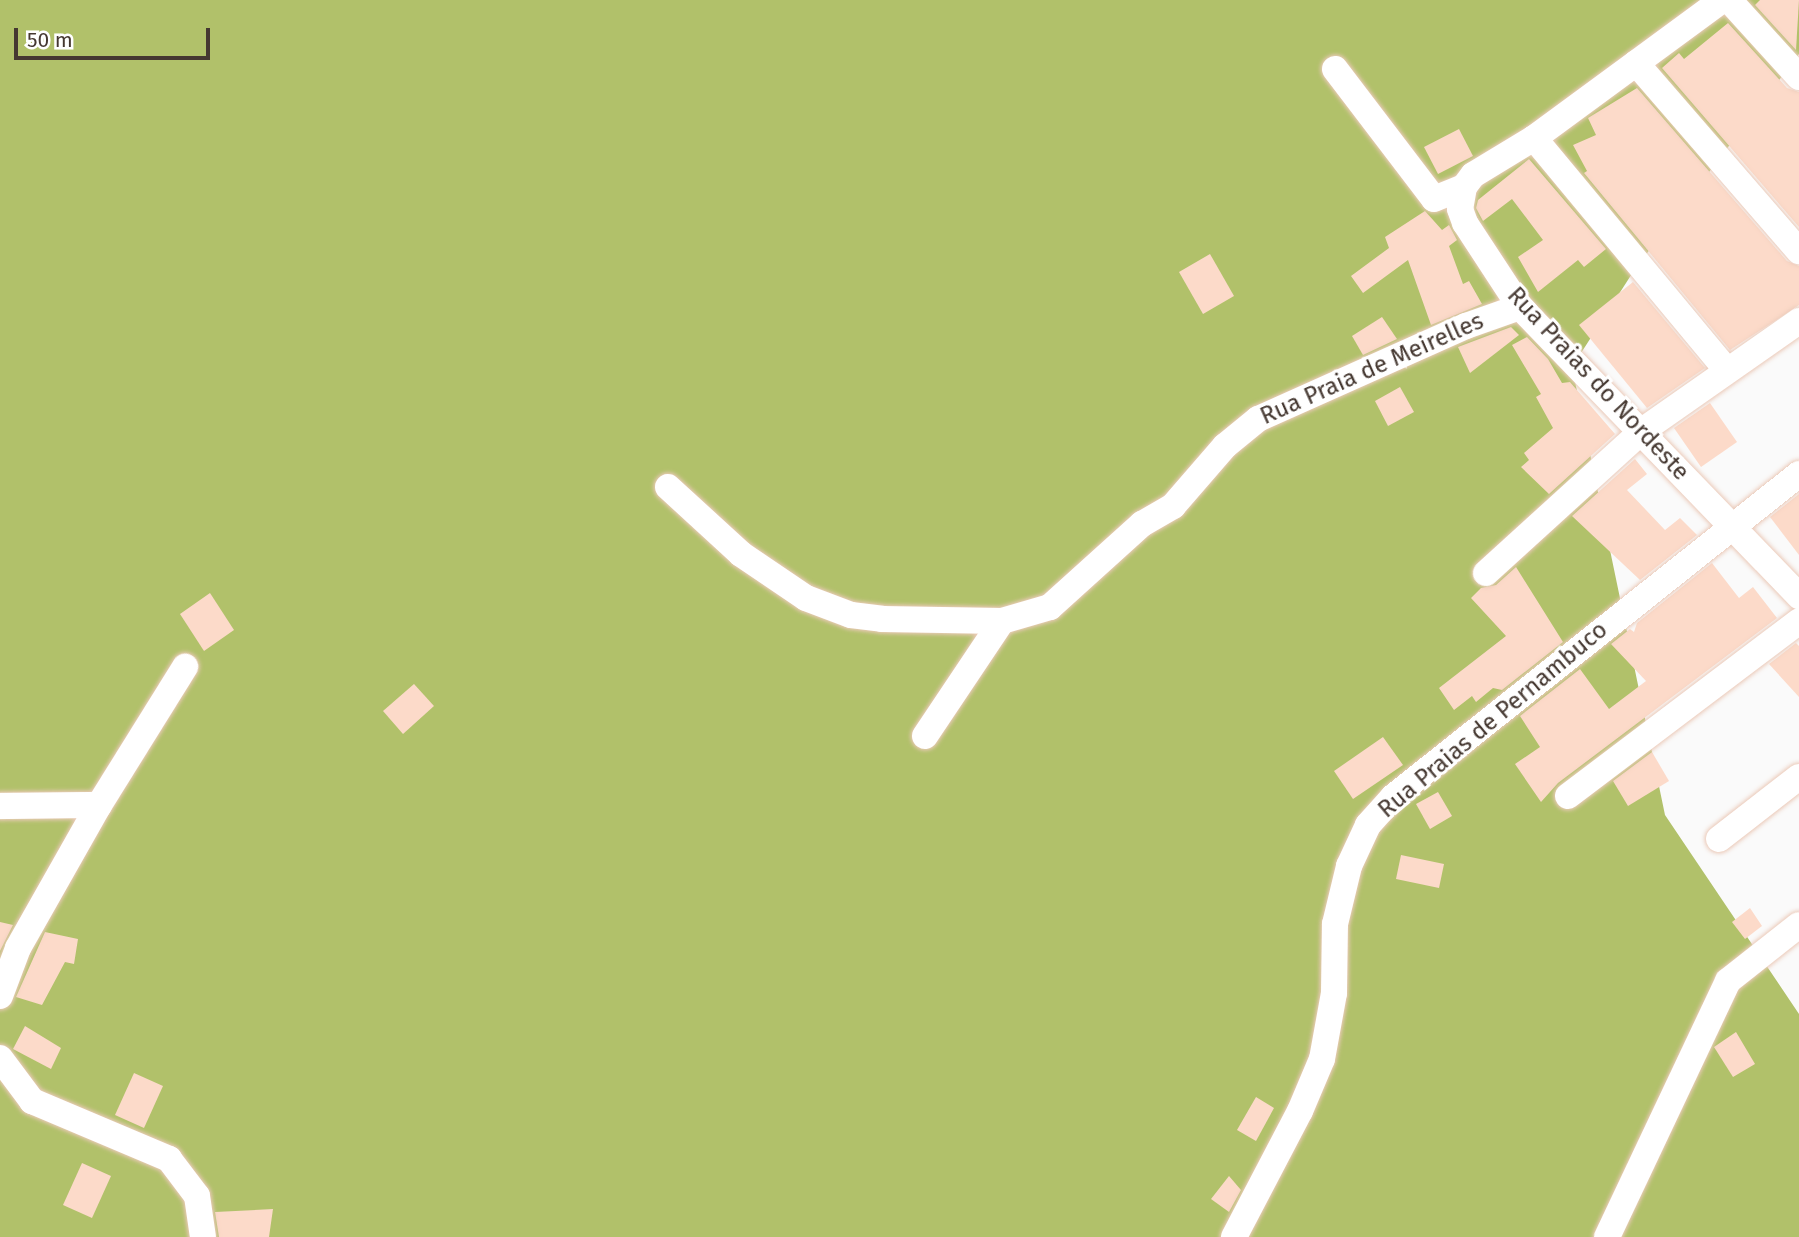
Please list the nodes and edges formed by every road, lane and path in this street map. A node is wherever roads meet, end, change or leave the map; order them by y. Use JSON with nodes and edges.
{"nodes":[{"id":1,"x":1722,"y":0,"type":"edge"},
{"id":2,"x":1729,"y":0,"type":"edge"},
{"id":3,"x":1636,"y":63,"type":"junction"},
{"id":4,"x":1335,"y":69,"type":"dead end"},
{"id":5,"x":1799,"y":77,"type":"edge"},
{"id":6,"x":1534,"y":138,"type":"junction"},
{"id":7,"x":1464,"y":187,"type":"junction"},
{"id":8,"x":1799,"y":251,"type":"edge"},
{"id":9,"x":1520,"y":307,"type":"junction"},
{"id":10,"x":1799,"y":321,"type":"edge"},
{"id":11,"x":1726,"y":369,"type":"junction"},
{"id":12,"x":1642,"y":430,"type":"junction"},
{"id":13,"x":1799,"y":474,"type":"edge"},
{"id":14,"x":668,"y":487,"type":"dead end"},
{"id":15,"x":1730,"y":526,"type":"junction"},
{"id":16,"x":1486,"y":572,"type":"dead end"},
{"id":17,"x":1799,"y":596,"type":"edge"},
{"id":18,"x":1002,"y":621,"type":"junction"},
{"id":19,"x":1799,"y":621,"type":"edge"},
{"id":20,"x":185,"y":667,"type":"dead end"},
{"id":21,"x":925,"y":736,"type":"dead end"},
{"id":22,"x":1799,"y":777,"type":"edge"},
{"id":23,"x":1568,"y":796,"type":"dead end"},
{"id":24,"x":99,"y":805,"type":"junction"},
{"id":25,"x":0,"y":806,"type":"edge"},
{"id":26,"x":1719,"y":839,"type":"dead end"},
{"id":27,"x":1799,"y":925,"type":"edge"},
{"id":28,"x":0,"y":996,"type":"edge"},
{"id":29,"x":0,"y":1058,"type":"edge"},
{"id":30,"x":203,"y":1237,"type":"edge"},
{"id":31,"x":1234,"y":1237,"type":"edge"},
{"id":32,"x":1607,"y":1237,"type":"edge"}],
"edges":[{"from":1,"to":3,"type":"street"},
{"from":2,"to":5,"type":"street"},
{"from":3,"to":6,"type":"street"},
{"from":3,"to":8,"type":"street"},
{"from":4,"to":7,"type":"street"},
{"from":6,"to":7,"type":"street"},
{"from":6,"to":11,"type":"street"},
{"from":7,"to":9,"type":"street","name":"Rua Praias do Nordeste"},
{"from":9,"to":12,"type":"street","name":"Rua Praias do Nordeste"},
{"from":9,"to":18,"type":"street","name":"Rua Praia de Meirelles"},
{"from":10,"to":11,"type":"street"},
{"from":11,"to":12,"type":"street"},
{"from":12,"to":15,"type":"street","name":"Rua Praias do Nordeste"},
{"from":12,"to":16,"type":"street"},
{"from":13,"to":15,"type":"street","name":"Rua Praias de Pernambuco"},
{"from":14,"to":18,"type":"street","name":"Rua Praia de Meirelles"},
{"from":15,"to":17,"type":"street","name":"Rua Praias do Nordeste"},
{"from":15,"to":31,"type":"street","name":"Rua Praias de Pernambuco"},
{"from":18,"to":21,"type":"street"},
{"from":19,"to":23,"type":"street"},
{"from":20,"to":24,"type":"street"},
{"from":22,"to":26,"type":"street"},
{"from":24,"to":25,"type":"street"},
{"from":24,"to":28,"type":"street"},
{"from":27,"to":32,"type":"street"},
{"from":29,"to":30,"type":"street"}]}
